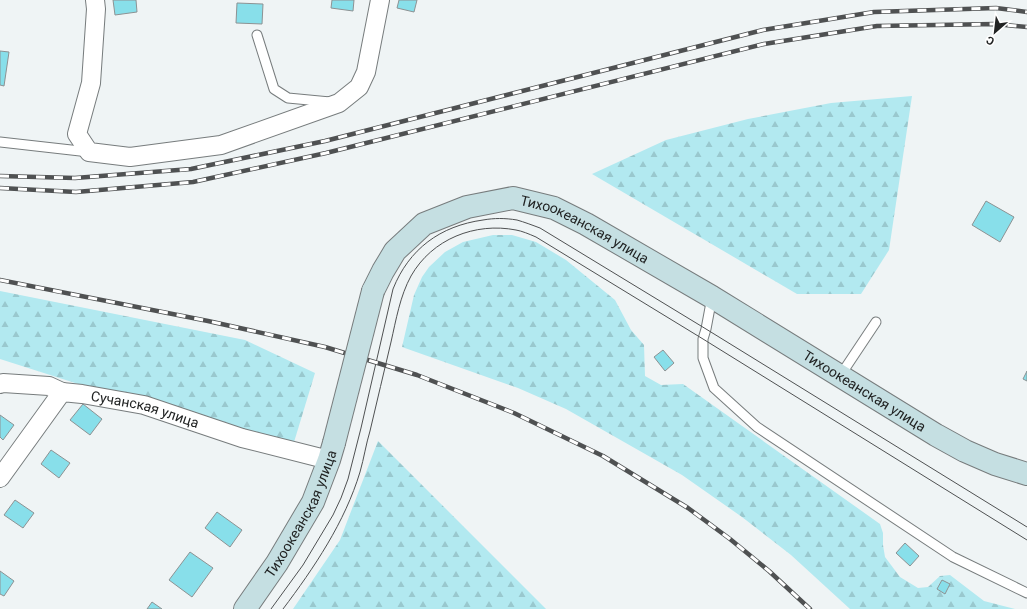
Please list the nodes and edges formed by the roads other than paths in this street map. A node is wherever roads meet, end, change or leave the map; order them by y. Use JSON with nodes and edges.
{"nodes":[{"id":1,"x":95,"y":0,"type":"edge"},
{"id":2,"x":380,"y":0,"type":"edge"},
{"id":3,"x":257,"y":35,"type":"dead end"},
{"id":4,"x":339,"y":103,"type":"junction"},
{"id":5,"x":0,"y":142,"type":"edge"},
{"id":6,"x":89,"y":152,"type":"junction"},
{"id":7,"x":712,"y":297,"type":"junction"},
{"id":8,"x":876,"y":322,"type":"dead end"},
{"id":9,"x":840,"y":376,"type":"junction"},
{"id":10,"x":0,"y":384,"type":"edge"},
{"id":11,"x":62,"y":392,"type":"junction"},
{"id":12,"x":331,"y":452,"type":"junction"},
{"id":13,"x":1027,"y":474,"type":"edge"},
{"id":14,"x":0,"y":478,"type":"edge"},
{"id":15,"x":1027,"y":593,"type":"edge"},
{"id":16,"x":245,"y":609,"type":"edge"}],
"edges":[{"from":1,"to":6,"type":"street"},
{"from":2,"to":4,"type":"street"},
{"from":3,"to":4,"type":"lane"},
{"from":4,"to":6,"type":"street"},
{"from":5,"to":6,"type":"lane"},
{"from":7,"to":9,"type":"main road","name":"Тихоокеанская улица"},
{"from":7,"to":12,"type":"main road","name":"Тихоокеанская улица","bridge":true},
{"from":7,"to":15,"type":"lane"},
{"from":8,"to":9,"type":"lane"},
{"from":9,"to":13,"type":"main road","name":"Тихоокеанская улица"},
{"from":10,"to":11,"type":"street","name":"Сучанская улица"},
{"from":11,"to":12,"type":"street","name":"Сучанская улица"},
{"from":11,"to":14,"type":"street"},
{"from":12,"to":16,"type":"main road","name":"Тихоокеанская улица"}]}
